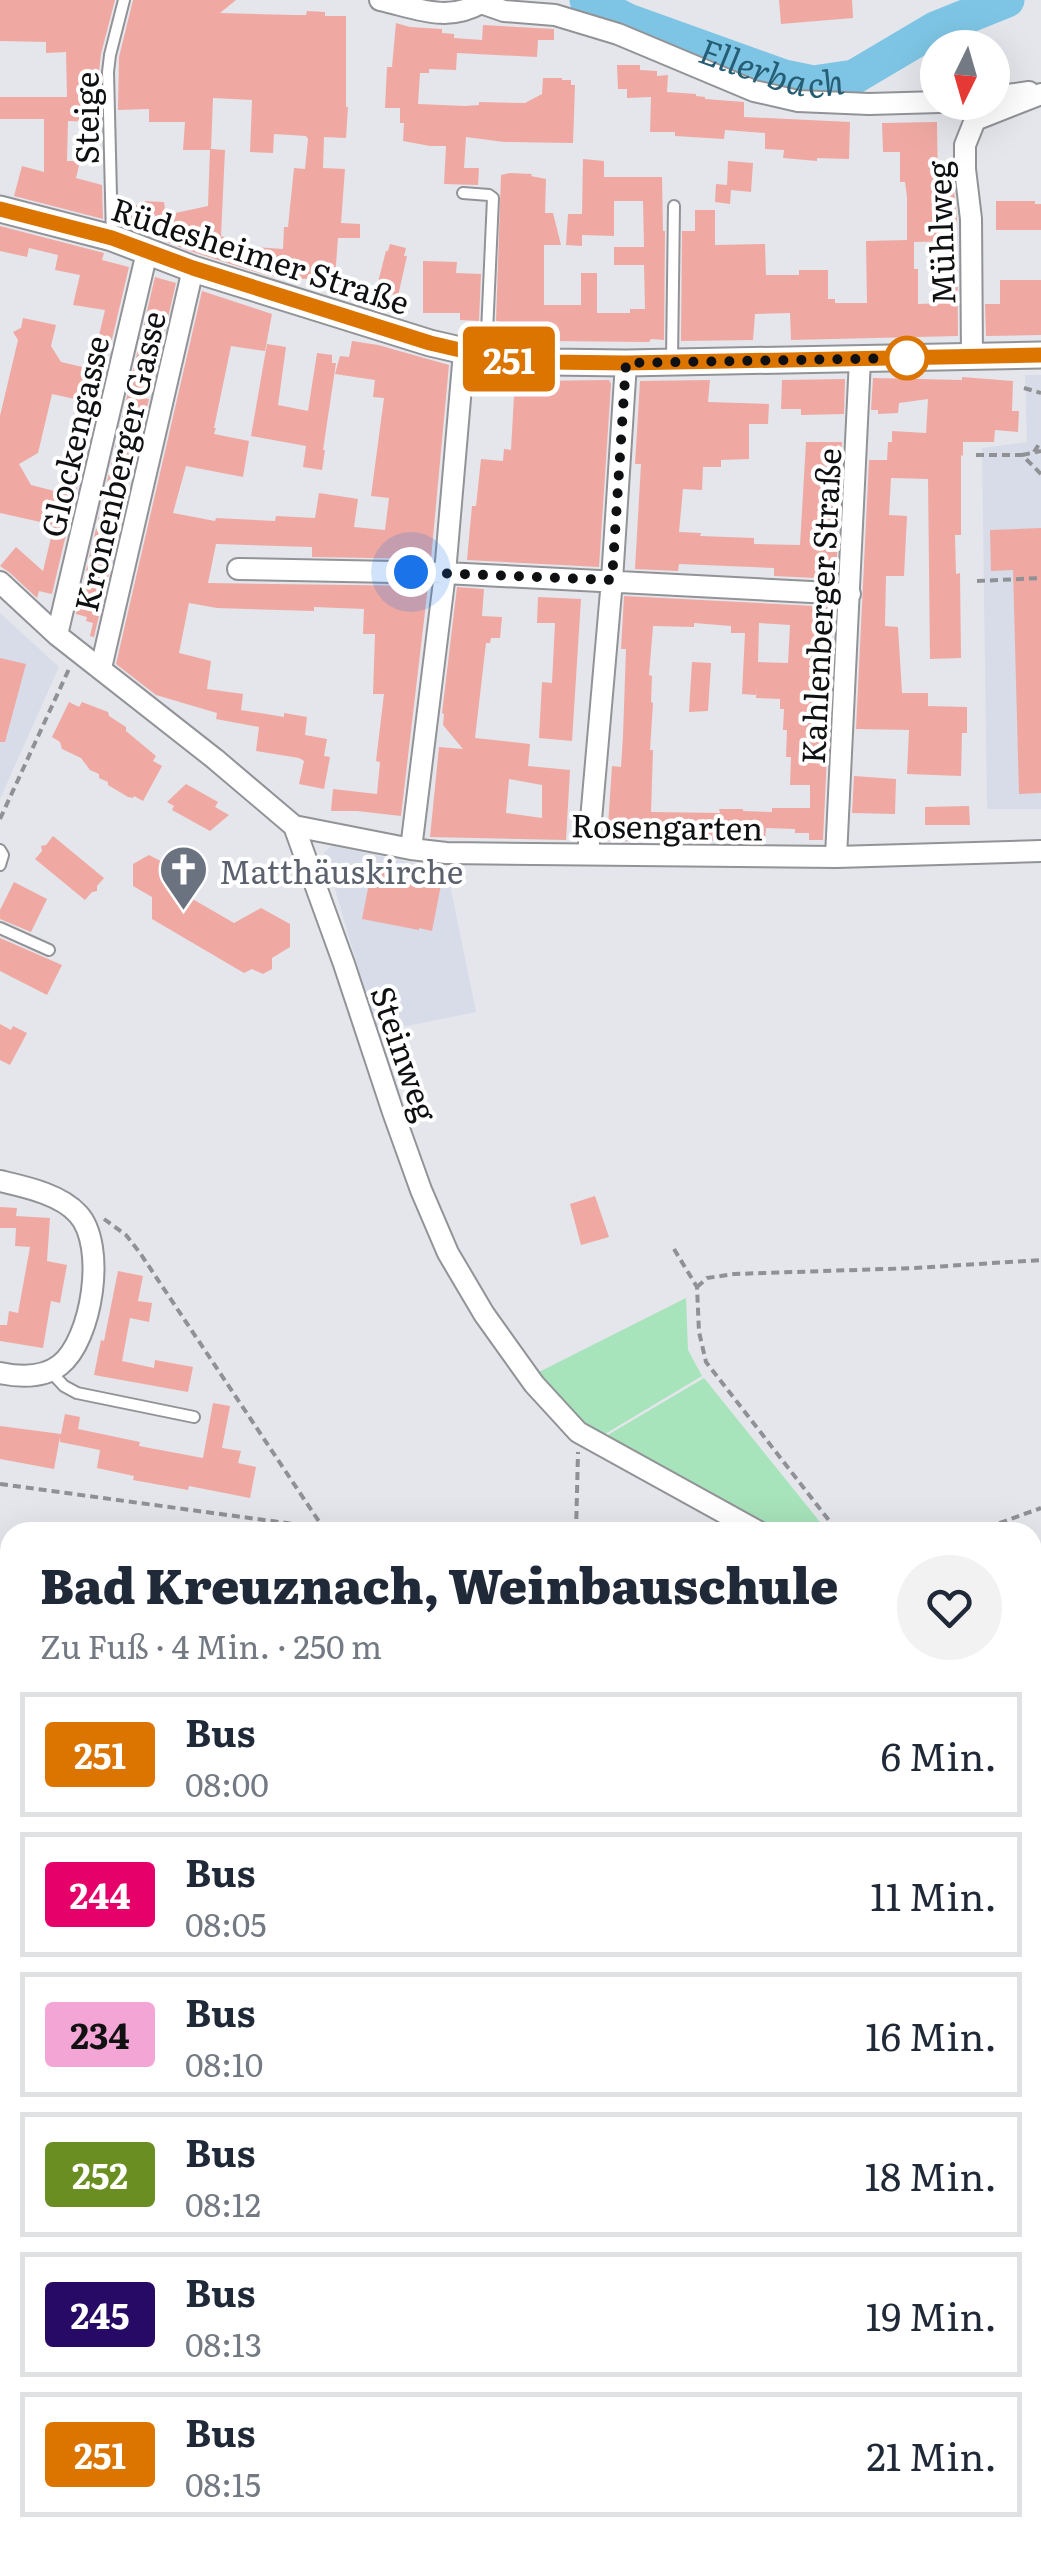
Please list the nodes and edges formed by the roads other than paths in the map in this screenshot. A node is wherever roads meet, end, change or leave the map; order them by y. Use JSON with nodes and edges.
{"nodes":[{"id":1,"x":124,"y":0,"type":"edge"},
{"id":2,"x":380,"y":0,"type":"edge"},
{"id":3,"x":482,"y":1,"type":"edge"},
{"id":4,"x":1041,"y":92,"type":"edge"},
{"id":5,"x":1010,"y":95,"type":"edge"},
{"id":6,"x":920,"y":103,"type":"edge"},
{"id":7,"x":463,"y":192,"type":"dead end"},
{"id":8,"x":674,"y":206,"type":"dead end"},
{"id":9,"x":0,"y":209,"type":"edge"},
{"id":10,"x":112,"y":238,"type":"junction"},
{"id":11,"x":147,"y":252,"type":"junction"},
{"id":12,"x":193,"y":268,"type":"junction"},
{"id":13,"x":475,"y":354,"type":"junction"},
{"id":14,"x":1041,"y":355,"type":"edge"},
{"id":15,"x":972,"y":357,"type":"junction"},
{"id":16,"x":860,"y":359,"type":"junction"},
{"id":17,"x":672,"y":362,"type":"junction"},
{"id":18,"x":626,"y":363,"type":"junction"},
{"id":19,"x":238,"y":569,"type":"dead end"},
{"id":20,"x":445,"y":573,"type":"junction"},
{"id":21,"x":612,"y":580,"type":"junction"},
{"id":22,"x":0,"y":582,"type":"edge"},
{"id":23,"x":850,"y":594,"type":"junction"},
{"id":24,"x":57,"y":634,"type":"junction"},
{"id":25,"x":101,"y":668,"type":"junction"},
{"id":26,"x":294,"y":826,"type":"junction"},
{"id":27,"x":411,"y":849,"type":"junction"},
{"id":28,"x":0,"y":850,"type":"edge"},
{"id":29,"x":1041,"y":851,"type":"edge"},
{"id":30,"x":588,"y":854,"type":"junction"},
{"id":31,"x":836,"y":857,"type":"junction"},
{"id":32,"x":0,"y":865,"type":"edge"},
{"id":33,"x":0,"y":928,"type":"edge"},
{"id":34,"x":49,"y":950,"type":"dead end"},
{"id":35,"x":0,"y":1181,"type":"edge"},
{"id":36,"x":50,"y":1372,"type":"junction"},
{"id":37,"x":0,"y":1373,"type":"edge"},
{"id":38,"x":194,"y":1417,"type":"dead end"},
{"id":39,"x":741,"y":1522,"type":"edge"}],
"edges":[{"from":1,"to":10,"type":"lane","name":"Steige"},
{"from":2,"to":3,"type":"street"},
{"from":3,"to":6,"type":"street"},
{"from":4,"to":5,"type":"street","name":"Mühlweg"},
{"from":4,"to":15,"type":"street","name":"Mühlweg"},
{"from":7,"to":13,"type":"lane"},
{"from":8,"to":17,"type":"lane"},
{"from":9,"to":10,"type":"street","name":"Rüdesheimer Straße"},
{"from":10,"to":11,"type":"street","name":"Rüdesheimer Straße"},
{"from":11,"to":12,"type":"street","name":"Rüdesheimer Straße"},
{"from":11,"to":24,"type":"street","name":"Glockengasse"},
{"from":12,"to":13,"type":"street","name":"Rüdesheimer Straße"},
{"from":12,"to":25,"type":"street","name":"Kronenberger Gasse"},
{"from":13,"to":18,"type":"street","name":"Rüdesheimer Straße"},
{"from":13,"to":20,"type":"street"},
{"from":14,"to":15,"type":"street","name":"Rüdesheimer Straße"},
{"from":15,"to":16,"type":"street","name":"Rüdesheimer Straße"},
{"from":16,"to":17,"type":"street","name":"Rüdesheimer Straße"},
{"from":16,"to":23,"type":"street","name":"Kahlenberger Straße"},
{"from":17,"to":18,"type":"street","name":"Rüdesheimer Straße"},
{"from":18,"to":21,"type":"street"},
{"from":19,"to":20,"type":"street"},
{"from":20,"to":21,"type":"street"},
{"from":20,"to":27,"type":"street"},
{"from":21,"to":23,"type":"street"},
{"from":21,"to":30,"type":"street"},
{"from":22,"to":24,"type":"street"},
{"from":23,"to":31,"type":"street","name":"Kahlenberger Straße"},
{"from":24,"to":25,"type":"street"},
{"from":25,"to":26,"type":"street"},
{"from":26,"to":27,"type":"street","name":"Rosengarten"},
{"from":26,"to":39,"type":"street","name":"Steinweg"},
{"from":27,"to":30,"type":"street","name":"Rosengarten"},
{"from":28,"to":32,"type":"lane"},
{"from":29,"to":31,"type":"street","name":"Rosengarten"},
{"from":30,"to":31,"type":"street","name":"Rosengarten"},
{"from":33,"to":34,"type":"lane"},
{"from":35,"to":36,"type":"street"},
{"from":36,"to":37,"type":"street"},
{"from":36,"to":38,"type":"lane"}]}
